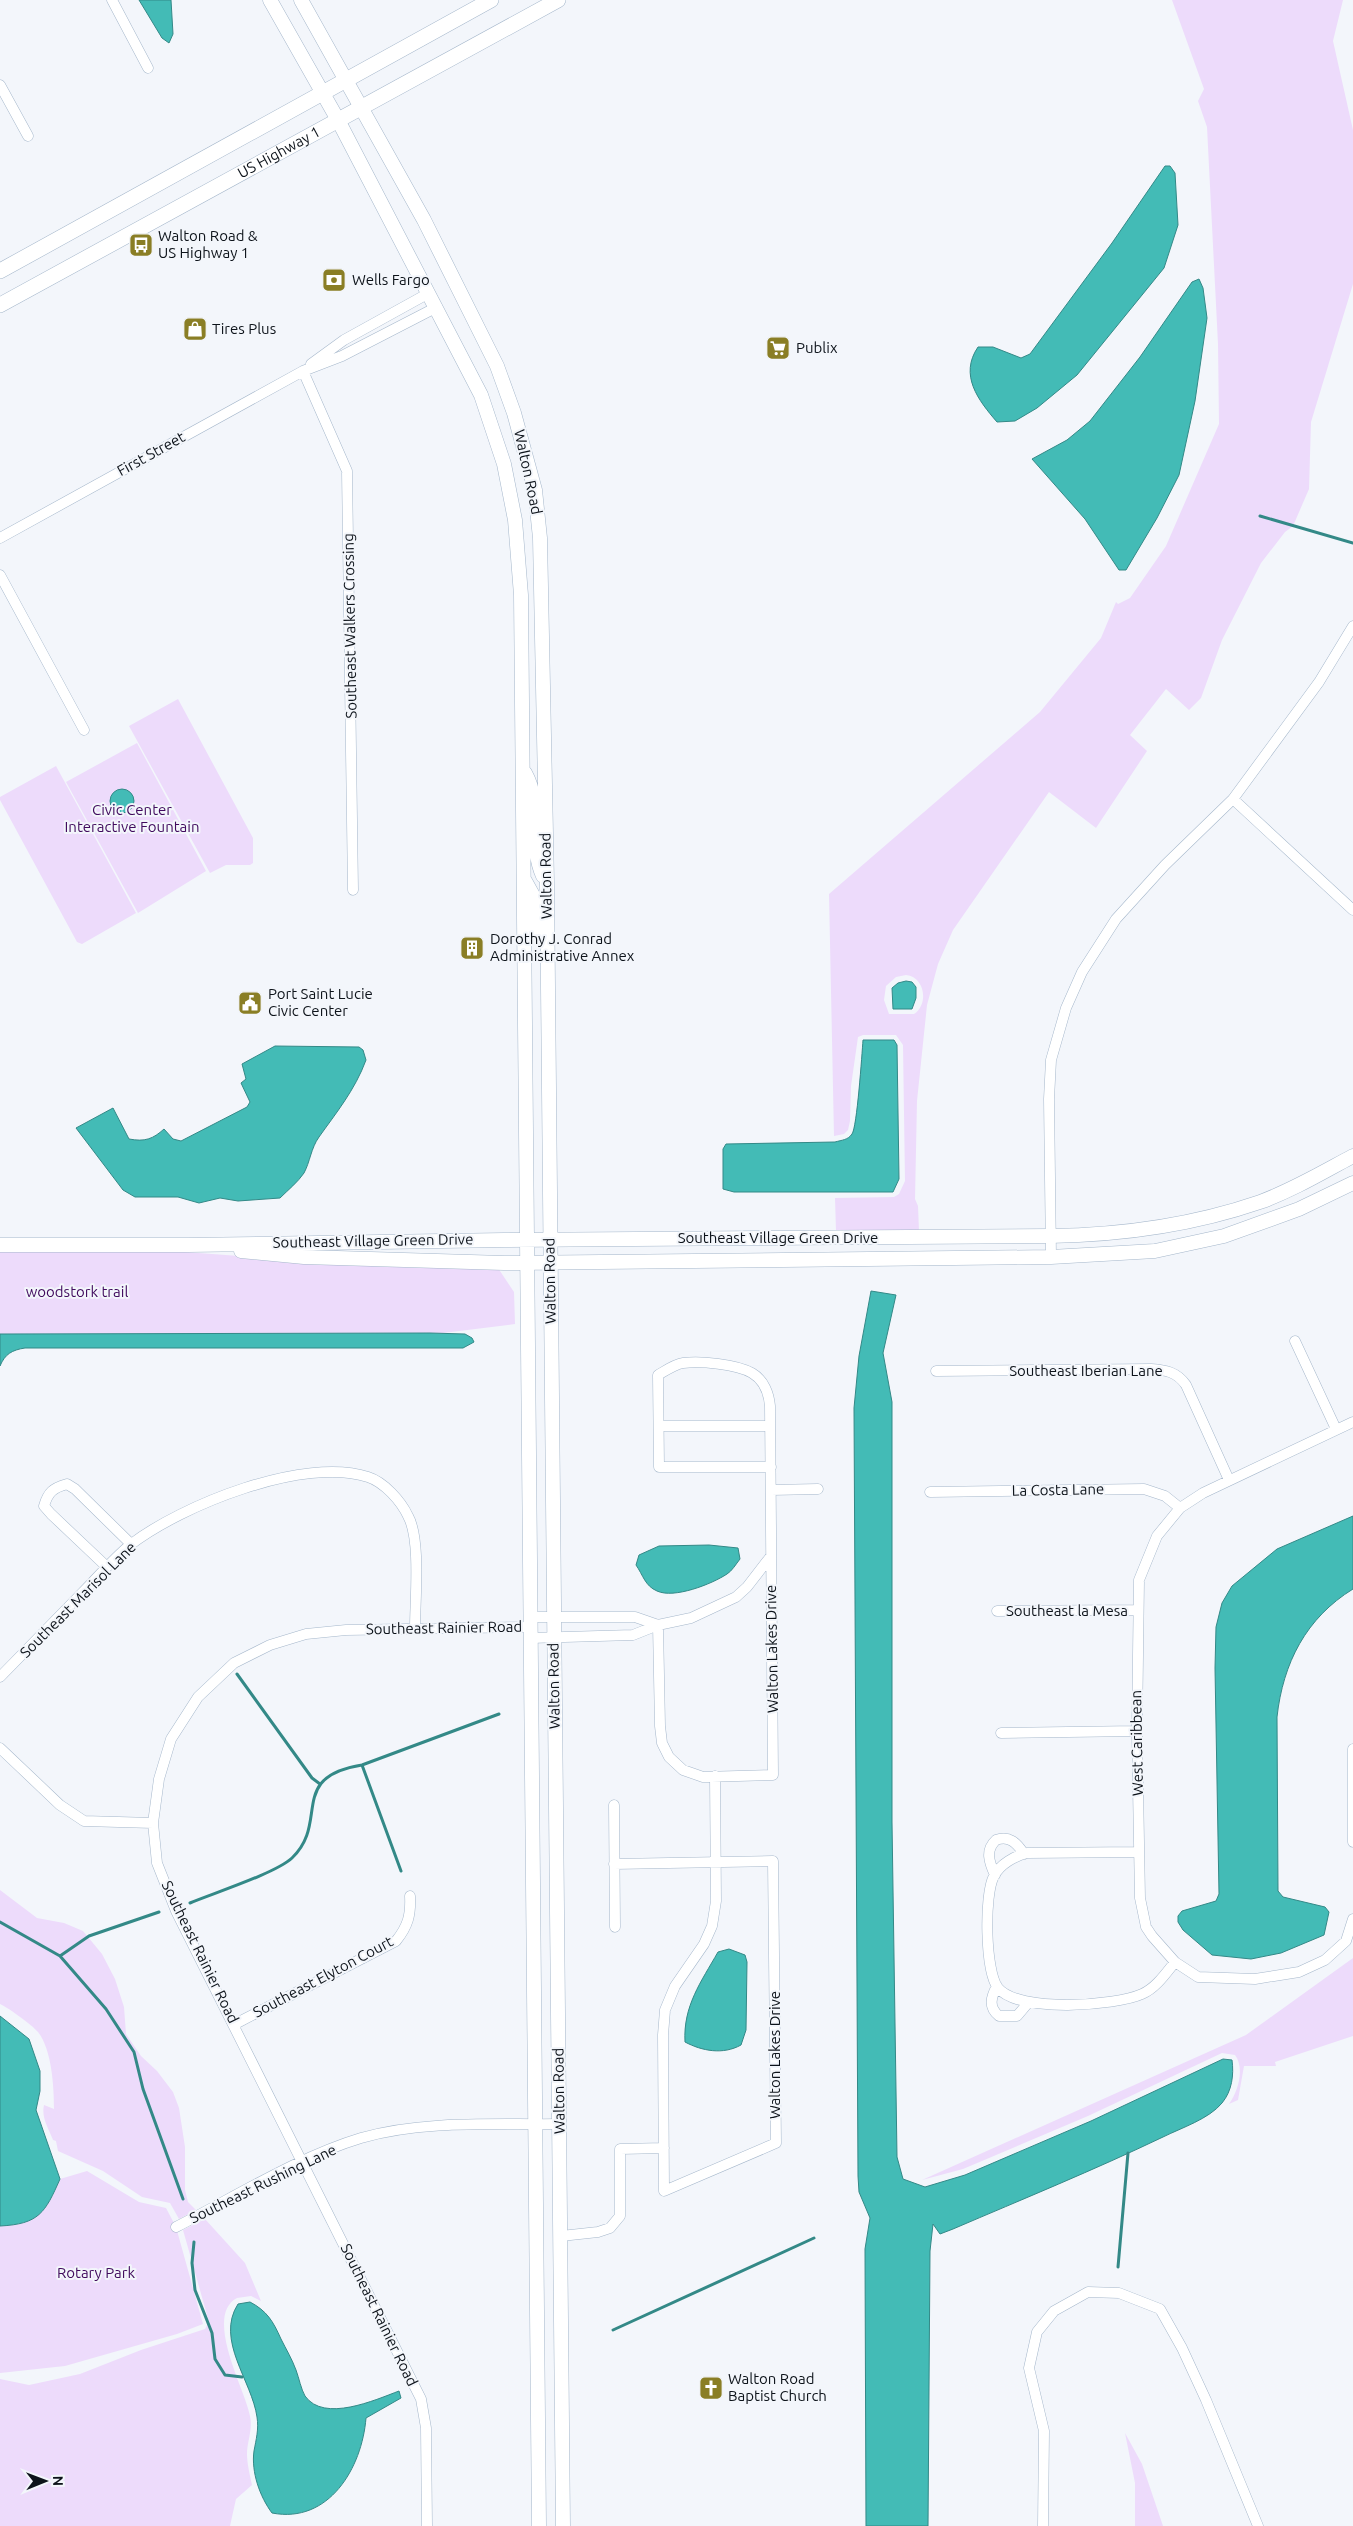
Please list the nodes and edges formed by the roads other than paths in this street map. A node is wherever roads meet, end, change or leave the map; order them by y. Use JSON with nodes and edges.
{"nodes":[{"id":1,"x":112,"y":0,"type":"edge"},
{"id":2,"x":270,"y":0,"type":"edge"},
{"id":3,"x":301,"y":0,"type":"edge"},
{"id":4,"x":490,"y":0,"type":"edge"},
{"id":5,"x":558,"y":0,"type":"edge"},
{"id":6,"x":148,"y":68,"type":"dead end"},
{"id":7,"x":347,"y":79,"type":"junction"},
{"id":8,"x":0,"y":85,"type":"edge"},
{"id":9,"x":322,"y":92,"type":"junction"},
{"id":10,"x":362,"y":107,"type":"junction"},
{"id":11,"x":338,"y":120,"type":"junction"},
{"id":12,"x":28,"y":136,"type":"dead end"},
{"id":13,"x":0,"y":271,"type":"edge"},
{"id":14,"x":429,"y":293,"type":"junction"},
{"id":15,"x":0,"y":305,"type":"edge"},
{"id":16,"x":437,"y":307,"type":"junction"},
{"id":17,"x":303,"y":371,"type":"junction"},
{"id":18,"x":0,"y":538,"type":"edge"},
{"id":19,"x":0,"y":575,"type":"edge"},
{"id":20,"x":1353,"y":626,"type":"edge"},
{"id":21,"x":84,"y":730,"type":"dead end"},
{"id":22,"x":523,"y":768,"type":"junction"},
{"id":23,"x":1233,"y":799,"type":"junction"},
{"id":24,"x":524,"y":878,"type":"junction"},
{"id":25,"x":547,"y":884,"type":"junction"},
{"id":26,"x":353,"y":890,"type":"dead end"},
{"id":27,"x":1353,"y":910,"type":"edge"},
{"id":28,"x":547,"y":997,"type":"junction"},
{"id":29,"x":1353,"y":1156,"type":"edge"},
{"id":30,"x":1353,"y":1183,"type":"edge"},
{"id":31,"x":1050,"y":1236,"type":"junction"},
{"id":32,"x":528,"y":1240,"type":"junction"},
{"id":33,"x":550,"y":1240,"type":"junction"},
{"id":34,"x":0,"y":1245,"type":"edge"},
{"id":35,"x":188,"y":1245,"type":"junction"},
{"id":36,"x":1051,"y":1257,"type":"junction"},
{"id":37,"x":528,"y":1262,"type":"junction"},
{"id":38,"x":550,"y":1262,"type":"junction"},
{"id":39,"x":1295,"y":1341,"type":"dead end"},
{"id":40,"x":936,"y":1371,"type":"dead end"},
{"id":41,"x":1353,"y":1422,"type":"edge"},
{"id":42,"x":659,"y":1426,"type":"junction"},
{"id":43,"x":770,"y":1426,"type":"junction"},
{"id":44,"x":1336,"y":1429,"type":"junction"},
{"id":45,"x":770,"y":1467,"type":"junction"},
{"id":46,"x":1229,"y":1480,"type":"junction"},
{"id":47,"x":818,"y":1489,"type":"dead end"},
{"id":48,"x":771,"y":1490,"type":"junction"},
{"id":49,"x":930,"y":1492,"type":"dead end"},
{"id":50,"x":1180,"y":1508,"type":"junction"},
{"id":51,"x":131,"y":1544,"type":"junction"},
{"id":52,"x":771,"y":1556,"type":"junction"},
{"id":53,"x":107,"y":1567,"type":"junction"},
{"id":54,"x":1137,"y":1610,"type":"junction"},
{"id":55,"x":998,"y":1611,"type":"dead end"},
{"id":56,"x":554,"y":1617,"type":"junction"},
{"id":57,"x":658,"y":1625,"type":"junction"},
{"id":58,"x":415,"y":1628,"type":"junction"},
{"id":59,"x":530,"y":1628,"type":"junction"},
{"id":60,"x":554,"y":1638,"type":"junction"},
{"id":61,"x":0,"y":1677,"type":"edge"},
{"id":62,"x":1137,"y":1731,"type":"junction"},
{"id":63,"x":1000,"y":1733,"type":"dead end"},
{"id":64,"x":0,"y":1748,"type":"edge"},
{"id":65,"x":1353,"y":1749,"type":"edge"},
{"id":66,"x":715,"y":1776,"type":"junction"},
{"id":67,"x":614,"y":1805,"type":"dead end"},
{"id":68,"x":153,"y":1823,"type":"junction"},
{"id":69,"x":1353,"y":1842,"type":"edge"},
{"id":70,"x":1139,"y":1852,"type":"junction"},
{"id":71,"x":1024,"y":1854,"type":"junction"},
{"id":72,"x":716,"y":1862,"type":"junction"},
{"id":73,"x":614,"y":1864,"type":"junction"},
{"id":74,"x":994,"y":1874,"type":"junction"},
{"id":75,"x":410,"y":1896,"type":"dead end"},
{"id":76,"x":1353,"y":1919,"type":"edge"},
{"id":77,"x":615,"y":1927,"type":"dead end"},
{"id":78,"x":1175,"y":1962,"type":"junction"},
{"id":79,"x":997,"y":1986,"type":"junction"},
{"id":80,"x":1028,"y":2003,"type":"junction"},
{"id":81,"x":235,"y":2024,"type":"junction"},
{"id":82,"x":559,"y":2124,"type":"junction"},
{"id":83,"x":535,"y":2125,"type":"junction"},
{"id":84,"x":664,"y":2148,"type":"junction"},
{"id":85,"x":303,"y":2162,"type":"junction"},
{"id":86,"x":176,"y":2227,"type":"dead end"},
{"id":87,"x":561,"y":2236,"type":"junction"},
{"id":88,"x":427,"y":2526,"type":"edge"},
{"id":89,"x":539,"y":2526,"type":"edge"},
{"id":90,"x":563,"y":2526,"type":"edge"},
{"id":91,"x":1043,"y":2526,"type":"edge"},
{"id":92,"x":1258,"y":2526,"type":"edge"}],
"edges":[{"from":1,"to":6,"type":"street"},
{"from":2,"to":9,"type":"main road","name":"Walton Road"},
{"from":3,"to":7,"type":"main road","name":"Walton Road"},
{"from":4,"to":7,"type":"main road","name":"US Highway 1"},
{"from":5,"to":10,"type":"main road","name":"US Highway 1"},
{"from":7,"to":9,"type":"main road","name":"US Highway 1"},
{"from":7,"to":10,"type":"main road","name":"Walton Road"},
{"from":8,"to":12,"type":"street"},
{"from":9,"to":11,"type":"main road","name":"Walton Road"},
{"from":9,"to":13,"type":"main road","name":"US Highway 1"},
{"from":10,"to":11,"type":"main road","name":"US Highway 1"},
{"from":10,"to":25,"type":"main road","name":"Walton Road"},
{"from":11,"to":14,"type":"main road","name":"Walton Road"},
{"from":11,"to":15,"type":"main road","name":"US Highway 1"},
{"from":14,"to":16,"type":"main road","name":"Walton Road"},
{"from":14,"to":17,"type":"street","name":"First Street"},
{"from":16,"to":17,"type":"street","name":"First Street"},
{"from":16,"to":22,"type":"main road","name":"Walton Road"},
{"from":17,"to":18,"type":"street","name":"First Street"},
{"from":17,"to":26,"type":"street","name":"Southeast Walkers Crossing"},
{"from":19,"to":21,"type":"street"},
{"from":20,"to":23,"type":"street"},
{"from":22,"to":24,"type":"main road","name":"Walton Road"},
{"from":22,"to":25,"type":"main road"},
{"from":23,"to":27,"type":"street"},
{"from":23,"to":31,"type":"street"},
{"from":24,"to":28,"type":"main road"},
{"from":24,"to":32,"type":"main road","name":"Walton Road"},
{"from":25,"to":28,"type":"main road","name":"Walton Road"},
{"from":28,"to":33,"type":"main road","name":"Walton Road"},
{"from":29,"to":31,"type":"main road","name":"Southeast Village Green Drive"},
{"from":30,"to":36,"type":"main road","name":"Southeast Village Green Drive"},
{"from":31,"to":33,"type":"main road","name":"Southeast Village Green Drive"},
{"from":31,"to":36,"type":"street"},
{"from":32,"to":33,"type":"main road","name":"Southeast Village Green Drive"},
{"from":32,"to":35,"type":"main road","name":"Southeast Village Green Drive"},
{"from":32,"to":37,"type":"main road","name":"Walton Road"},
{"from":33,"to":38,"type":"main road","name":"Walton Road"},
{"from":34,"to":35,"type":"main road","name":"Southeast Village Green Drive"},
{"from":35,"to":37,"type":"main road","name":"Southeast Village Green Drive"},
{"from":36,"to":38,"type":"main road","name":"Southeast Village Green Drive"},
{"from":37,"to":38,"type":"main road","name":"Southeast Village Green Drive"},
{"from":37,"to":59,"type":"main road","name":"Walton Road"},
{"from":38,"to":56,"type":"main road","name":"Walton Road"},
{"from":39,"to":44,"type":"street"},
{"from":40,"to":46,"type":"street","name":"Southeast Iberian Lane"},
{"from":41,"to":44,"type":"street","name":"West Caribbean"},
{"from":42,"to":43,"type":"street"},
{"from":42,"to":43,"type":"street","name":"Walton Lakes Drive"},
{"from":42,"to":45,"type":"street","name":"Walton Lakes Drive"},
{"from":43,"to":45,"type":"street","name":"Walton Lakes Drive"},
{"from":44,"to":46,"type":"street","name":"West Caribbean"},
{"from":45,"to":48,"type":"street","name":"Walton Lakes Drive"},
{"from":46,"to":50,"type":"street","name":"West Caribbean"},
{"from":47,"to":48,"type":"street"},
{"from":48,"to":52,"type":"street","name":"Walton Lakes Drive"},
{"from":49,"to":50,"type":"street","name":"La Costa Lane"},
{"from":50,"to":54,"type":"street","name":"West Caribbean"},
{"from":51,"to":53,"type":"street","name":"Southeast Marisol Lane"},
{"from":51,"to":53,"type":"street"},
{"from":51,"to":58,"type":"street","name":"Southeast Marisol Lane"},
{"from":52,"to":57,"type":"street","name":"Walton Lakes Drive"},
{"from":52,"to":66,"type":"street","name":"Walton Lakes Drive"},
{"from":53,"to":61,"type":"street","name":"Southeast Marisol Lane"},
{"from":54,"to":55,"type":"street","name":"Southeast la Mesa"},
{"from":54,"to":62,"type":"street","name":"West Caribbean"},
{"from":56,"to":57,"type":"street"},
{"from":56,"to":59,"type":"street"},
{"from":56,"to":60,"type":"main road","name":"Walton Road"},
{"from":57,"to":60,"type":"street","name":"Walton Lakes Drive"},
{"from":57,"to":66,"type":"street","name":"Walton Lakes Drive"},
{"from":58,"to":59,"type":"street","name":"Southeast Rainier Road"},
{"from":58,"to":68,"type":"street","name":"Southeast Rainier Road"},
{"from":59,"to":60,"type":"street","name":"Walton Lakes Drive"},
{"from":59,"to":83,"type":"main road","name":"Walton Road"},
{"from":60,"to":82,"type":"main road","name":"Walton Road"},
{"from":62,"to":63,"type":"street"},
{"from":62,"to":70,"type":"street","name":"West Caribbean"},
{"from":64,"to":68,"type":"street"},
{"from":65,"to":69,"type":"street"},
{"from":66,"to":72,"type":"street","name":"Walton Lakes Drive"},
{"from":67,"to":73,"type":"street"},
{"from":68,"to":81,"type":"street","name":"Southeast Rainier Road"},
{"from":70,"to":71,"type":"street"},
{"from":70,"to":78,"type":"street","name":"West Caribbean"},
{"from":71,"to":74,"type":"street"},
{"from":71,"to":74,"type":"street"},
{"from":72,"to":73,"type":"street","name":"Walton Lakes Drive"},
{"from":72,"to":84,"type":"street","name":"Walton Lakes Drive"},
{"from":72,"to":84,"type":"street","name":"Walton Lakes Drive"},
{"from":73,"to":77,"type":"street"},
{"from":74,"to":79,"type":"street"},
{"from":75,"to":81,"type":"street","name":"Southeast Elyton Court"},
{"from":76,"to":78,"type":"street","name":"West Caribbean"},
{"from":78,"to":80,"type":"street"},
{"from":79,"to":80,"type":"street"},
{"from":79,"to":80,"type":"street"},
{"from":81,"to":85,"type":"street","name":"Southeast Rainier Road"},
{"from":82,"to":83,"type":"street","name":"Southeast Rushing Lane"},
{"from":82,"to":87,"type":"main road","name":"Walton Road"},
{"from":83,"to":85,"type":"street","name":"Southeast Rushing Lane"},
{"from":83,"to":89,"type":"main road","name":"Walton Road"},
{"from":84,"to":87,"type":"street"},
{"from":85,"to":86,"type":"street","name":"Southeast Rushing Lane"},
{"from":85,"to":88,"type":"street","name":"Southeast Rainier Road"},
{"from":87,"to":90,"type":"main road","name":"Walton Road"},
{"from":91,"to":92,"type":"street"}]}
